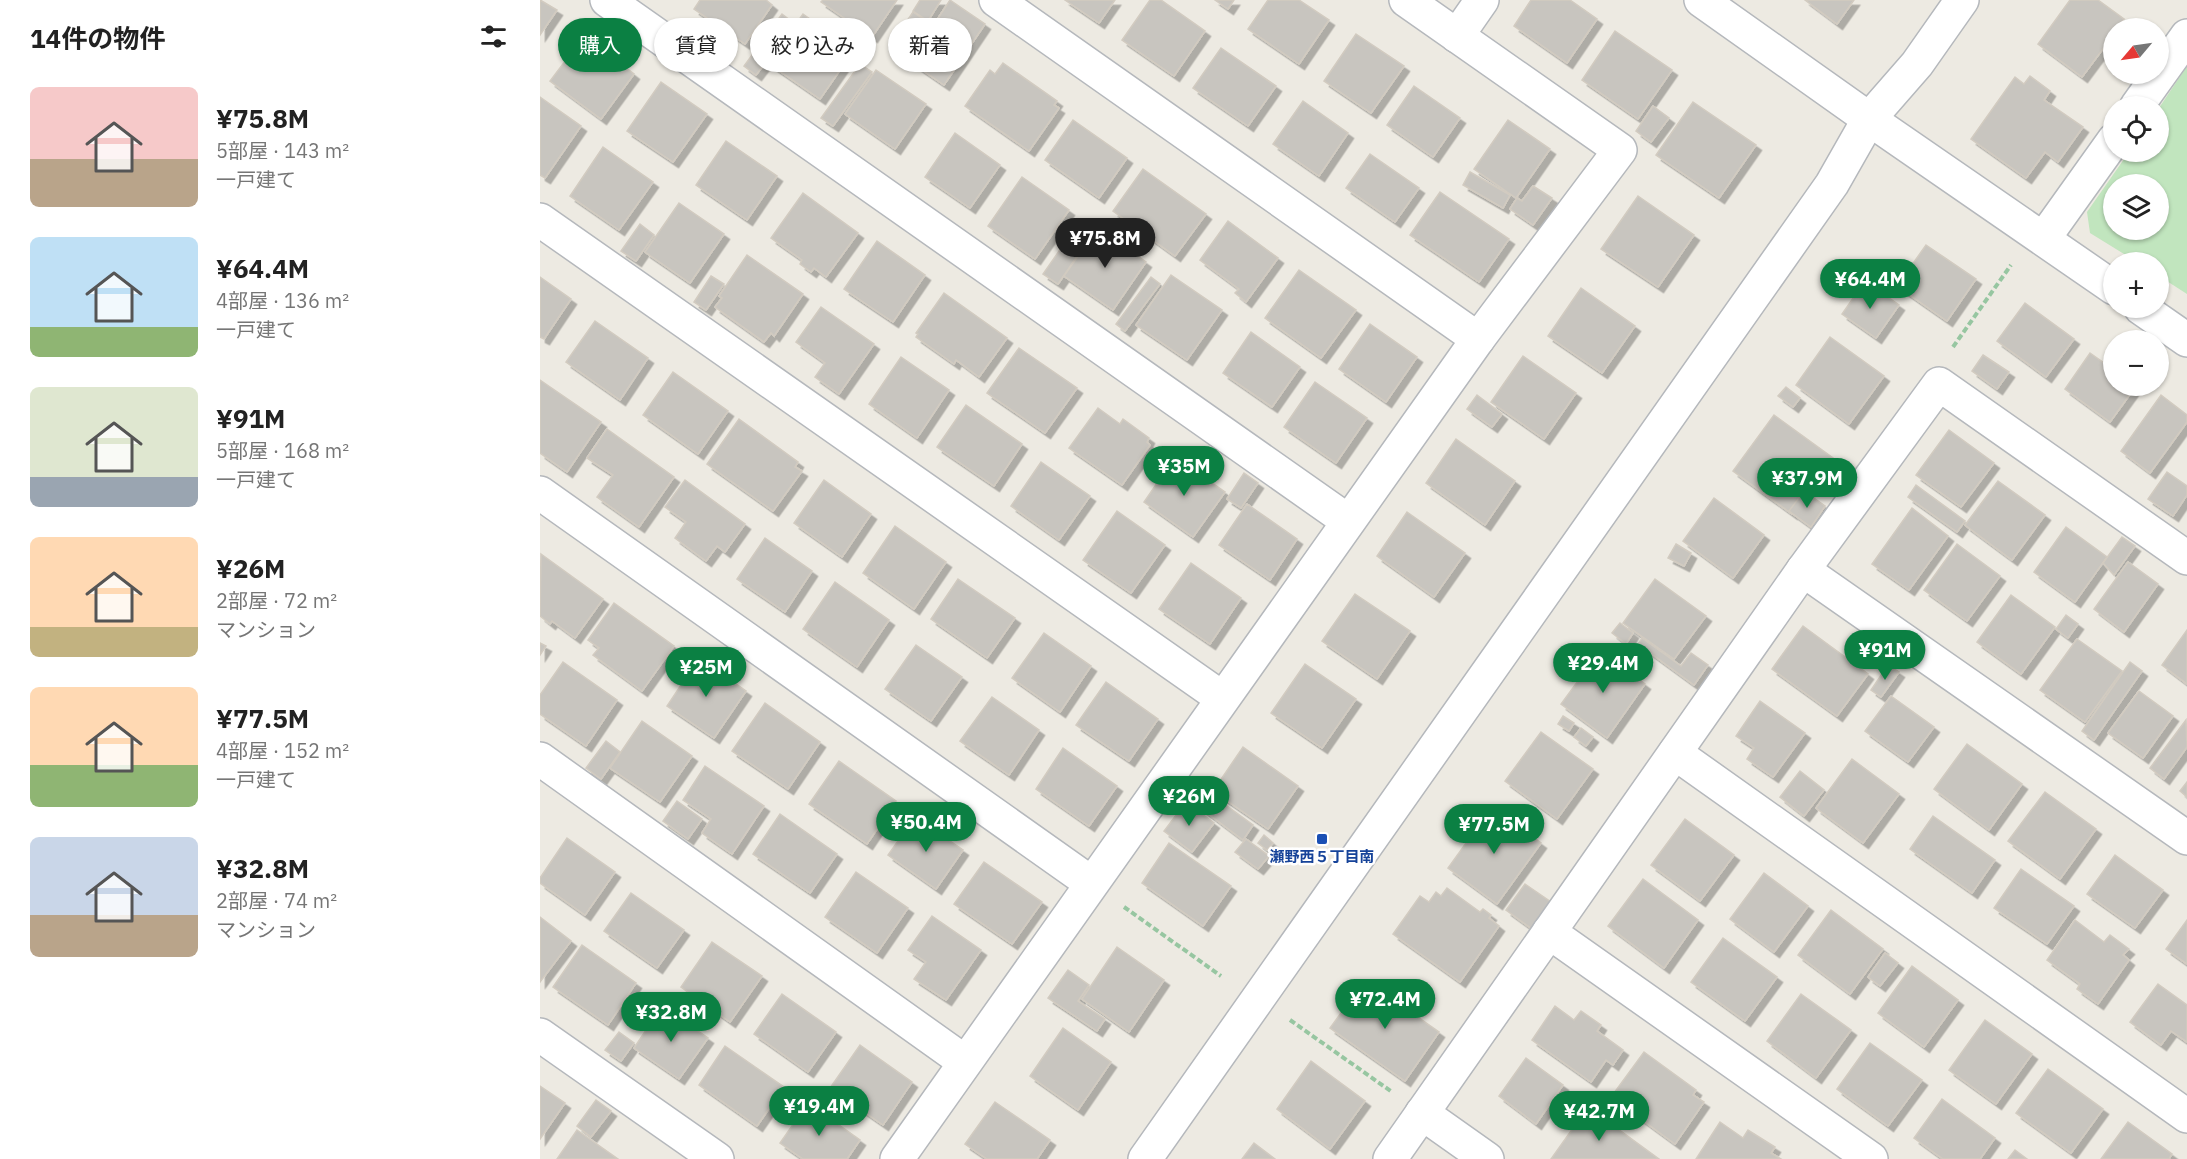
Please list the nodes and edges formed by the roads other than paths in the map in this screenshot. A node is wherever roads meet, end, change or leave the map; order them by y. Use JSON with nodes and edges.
{"nodes":[{"id":1,"x":607,"y":0,"type":"edge"},
{"id":2,"x":996,"y":0,"type":"edge"},
{"id":3,"x":1406,"y":0,"type":"edge"},
{"id":4,"x":1482,"y":0,"type":"edge"},
{"id":5,"x":1701,"y":0,"type":"edge"},
{"id":6,"x":1962,"y":0,"type":"edge"},
{"id":7,"x":1457,"y":36,"type":"junction"},
{"id":8,"x":2187,"y":36,"type":"edge"},
{"id":9,"x":2144,"y":96,"type":"edge"},
{"id":10,"x":1869,"y":119,"type":"junction"},
{"id":11,"x":2103,"y":155,"type":"edge"},
{"id":12,"x":540,"y":220,"type":"edge"},
{"id":13,"x":2044,"y":238,"type":"junction"},
{"id":14,"x":2103,"y":280,"type":"edge"},
{"id":15,"x":2155,"y":318,"type":"edge"},
{"id":16,"x":1478,"y":339,"type":"junction"},
{"id":17,"x":2187,"y":340,"type":"edge"},
{"id":18,"x":540,"y":493,"type":"edge"},
{"id":19,"x":1348,"y":521,"type":"junction"},
{"id":20,"x":2187,"y":558,"type":"edge"},
{"id":21,"x":1803,"y":570,"type":"junction"},
{"id":22,"x":1222,"y":698,"type":"junction"},
{"id":23,"x":1675,"y":753,"type":"junction"},
{"id":24,"x":540,"y":759,"type":"edge"},
{"id":25,"x":2187,"y":838,"type":"edge"},
{"id":26,"x":1091,"y":883,"type":"junction"},
{"id":27,"x":1549,"y":932,"type":"junction"},
{"id":28,"x":540,"y":1035,"type":"edge"},
{"id":29,"x":965,"y":1062,"type":"junction"},
{"id":30,"x":1422,"y":1113,"type":"junction"},
{"id":31,"x":2187,"y":1116,"type":"edge"},
{"id":32,"x":717,"y":1159,"type":"edge"},
{"id":33,"x":897,"y":1159,"type":"edge"},
{"id":34,"x":1144,"y":1159,"type":"edge"},
{"id":35,"x":1390,"y":1159,"type":"edge"},
{"id":36,"x":1487,"y":1159,"type":"edge"},
{"id":37,"x":1871,"y":1159,"type":"edge"}],
"edges":[{"from":1,"to":19,"type":"street"},
{"from":2,"to":16,"type":"street"},
{"from":3,"to":7,"type":"street"},
{"from":4,"to":7,"type":"street"},
{"from":5,"to":10,"type":"street"},
{"from":6,"to":10,"type":"street"},
{"from":7,"to":16,"type":"street"},
{"from":8,"to":9,"type":"street"},
{"from":10,"to":13,"type":"street"},
{"from":10,"to":34,"type":"street"},
{"from":11,"to":13,"type":"street"},
{"from":12,"to":22,"type":"street"},
{"from":13,"to":14,"type":"street"},
{"from":15,"to":17,"type":"street"},
{"from":16,"to":19,"type":"street"},
{"from":18,"to":26,"type":"street"},
{"from":19,"to":22,"type":"street"},
{"from":20,"to":21,"type":"street"},
{"from":21,"to":23,"type":"street"},
{"from":21,"to":25,"type":"street"},
{"from":22,"to":26,"type":"street"},
{"from":23,"to":27,"type":"street"},
{"from":23,"to":31,"type":"street"},
{"from":24,"to":29,"type":"street"},
{"from":26,"to":29,"type":"street"},
{"from":27,"to":30,"type":"street"},
{"from":27,"to":37,"type":"street"},
{"from":28,"to":32,"type":"street"},
{"from":29,"to":33,"type":"street"},
{"from":30,"to":35,"type":"street"},
{"from":30,"to":36,"type":"street"}]}
